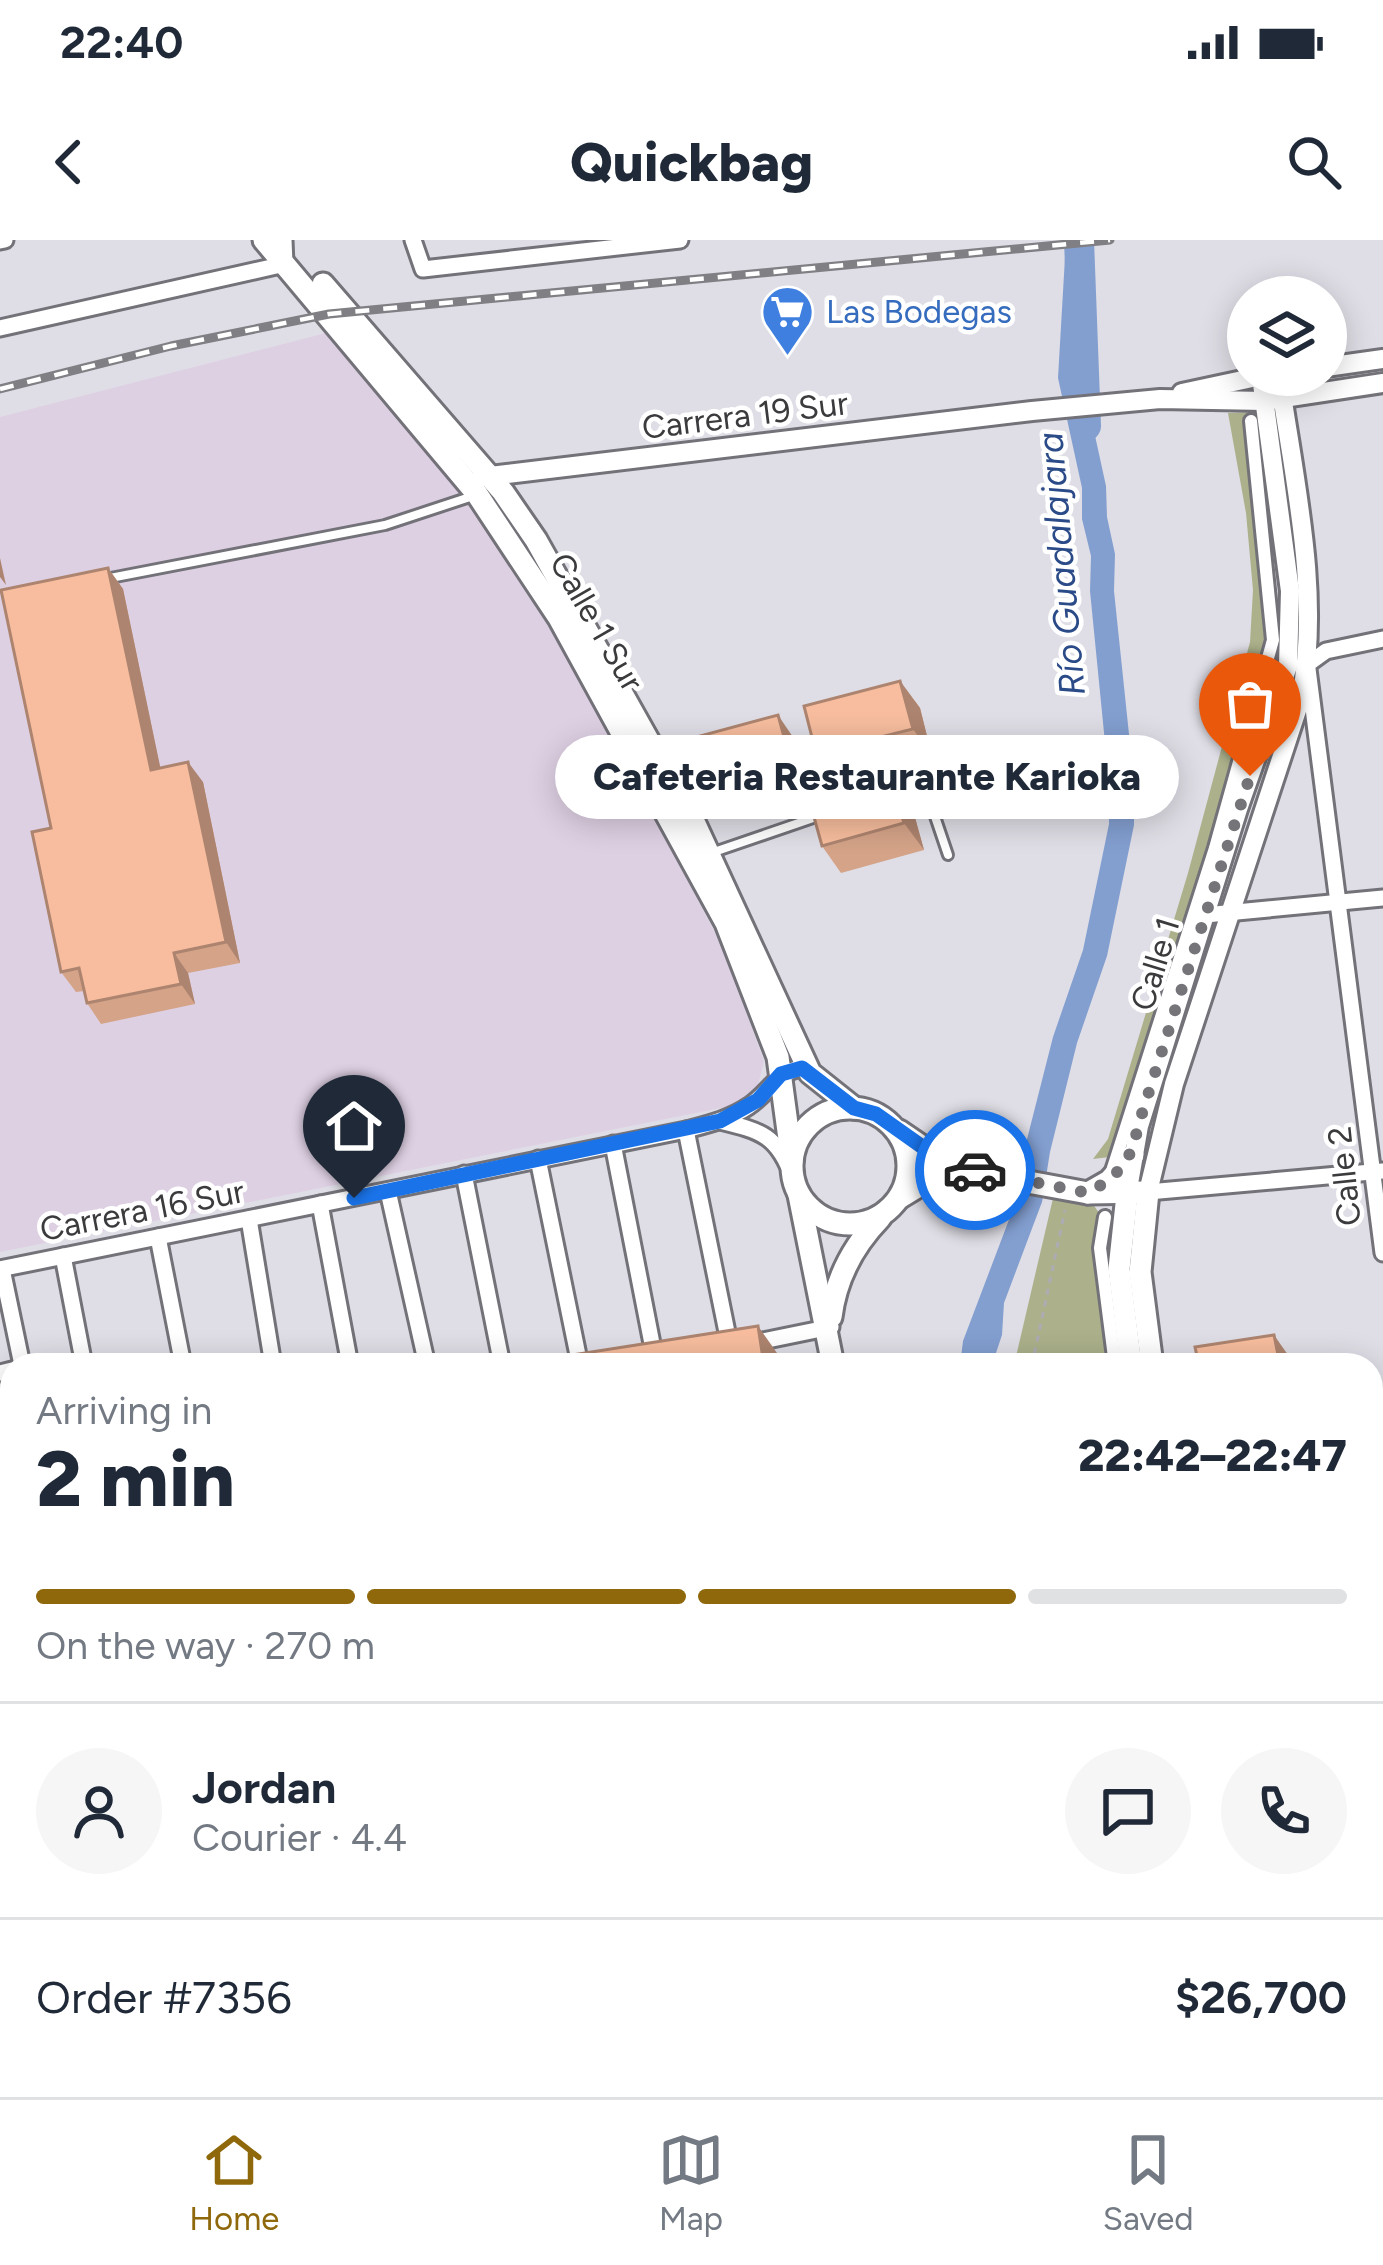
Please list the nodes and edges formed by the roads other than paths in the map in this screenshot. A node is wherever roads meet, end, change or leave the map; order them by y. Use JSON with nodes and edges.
{"nodes":[{"id":1,"x":264,"y":240,"type":"edge"},
{"id":2,"x":284,"y":240,"type":"edge"},
{"id":3,"x":413,"y":240,"type":"edge"},
{"id":4,"x":485,"y":240,"type":"edge"},
{"id":5,"x":680,"y":240,"type":"edge"},
{"id":6,"x":660,"y":241,"type":"edge"},
{"id":7,"x":568,"y":246,"type":"edge"},
{"id":8,"x":491,"y":262,"type":"junction"},
{"id":9,"x":285,"y":264,"type":"junction"},
{"id":10,"x":0,"y":328,"type":"edge"},
{"id":11,"x":1383,"y":359,"type":"edge"},
{"id":12,"x":1347,"y":364,"type":"edge"},
{"id":13,"x":1227,"y":383,"type":"edge"},
{"id":14,"x":1383,"y":383,"type":"edge"},
{"id":15,"x":1271,"y":396,"type":"edge"},
{"id":16,"x":1274,"y":396,"type":"edge"},
{"id":17,"x":1160,"y":399,"type":"junction"},
{"id":18,"x":1273,"y":400,"type":"junction"},
{"id":19,"x":1251,"y":421,"type":"dead end"},
{"id":20,"x":477,"y":483,"type":"junction"},
{"id":21,"x":92,"y":582,"type":"edge"},
{"id":22,"x":1290,"y":590,"type":"junction"},
{"id":23,"x":1383,"y":639,"type":"edge"},
{"id":24,"x":1308,"y":664,"type":"junction"},
{"id":25,"x":880,"y":795,"type":"edge"},
{"id":26,"x":838,"y":810,"type":"edge"},
{"id":27,"x":710,"y":854,"type":"junction"},
{"id":28,"x":948,"y":855,"type":"dead end"},
{"id":29,"x":1383,"y":898,"type":"edge"},
{"id":30,"x":1340,"y":904,"type":"junction"},
{"id":31,"x":1229,"y":913,"type":"junction"},
{"id":32,"x":1205,"y":915,"type":"junction"},
{"id":33,"x":810,"y":1073,"type":"junction"},
{"id":34,"x":781,"y":1074,"type":"junction"},
{"id":35,"x":854,"y":1108,"type":"junction"},
{"id":36,"x":720,"y":1121,"type":"junction"},
{"id":37,"x":888,"y":1122,"type":"junction"},
{"id":38,"x":686,"y":1130,"type":"junction"},
{"id":39,"x":613,"y":1144,"type":"junction"},
{"id":40,"x":1133,"y":1155,"type":"joint"},
{"id":41,"x":538,"y":1159,"type":"junction"},
{"id":42,"x":979,"y":1171,"type":"junction"},
{"id":43,"x":1379,"y":1172,"type":"edge"},
{"id":44,"x":464,"y":1174,"type":"junction"},
{"id":45,"x":795,"y":1178,"type":"junction"},
{"id":46,"x":1128,"y":1189,"type":"junction"},
{"id":47,"x":388,"y":1191,"type":"junction"},
{"id":48,"x":1086,"y":1193,"type":"junction"},
{"id":49,"x":320,"y":1204,"type":"junction"},
{"id":50,"x":892,"y":1205,"type":"junction"},
{"id":51,"x":1105,"y":1217,"type":"dead end"},
{"id":52,"x":249,"y":1219,"type":"junction"},
{"id":53,"x":158,"y":1237,"type":"junction"},
{"id":54,"x":1119,"y":1251,"type":"junction"},
{"id":55,"x":1383,"y":1252,"type":"edge"},
{"id":56,"x":63,"y":1256,"type":"junction"},
{"id":57,"x":1,"y":1269,"type":"edge"},
{"id":58,"x":830,"y":1342,"type":"edge"},
{"id":59,"x":730,"y":1347,"type":"junction"},
{"id":60,"x":712,"y":1351,"type":"edge"},
{"id":61,"x":19,"y":1353,"type":"edge"},
{"id":62,"x":81,"y":1353,"type":"edge"},
{"id":63,"x":181,"y":1353,"type":"edge"},
{"id":64,"x":271,"y":1353,"type":"edge"},
{"id":65,"x":348,"y":1353,"type":"edge"},
{"id":66,"x":424,"y":1353,"type":"edge"},
{"id":67,"x":500,"y":1353,"type":"edge"},
{"id":68,"x":578,"y":1353,"type":"edge"},
{"id":69,"x":646,"y":1353,"type":"edge"},
{"id":70,"x":1113,"y":1353,"type":"edge"},
{"id":71,"x":1130,"y":1353,"type":"edge"},
{"id":72,"x":1150,"y":1353,"type":"edge"}],
"edges":[{"from":1,"to":9,"type":"main road","name":"Calle 1 Sur"},
{"from":2,"to":9,"type":"street"},
{"from":2,"to":20,"type":"main road","name":"Calle 1 Sur"},
{"from":3,"to":8,"type":"street"},
{"from":4,"to":8,"type":"street"},
{"from":5,"to":6,"type":"street"},
{"from":6,"to":7,"type":"street"},
{"from":7,"to":8,"type":"street"},
{"from":9,"to":10,"type":"street"},
{"from":9,"to":20,"type":"main road","name":"Calle 1 Sur"},
{"from":11,"to":12,"type":"street"},
{"from":13,"to":17,"type":"street"},
{"from":14,"to":18,"type":"street"},
{"from":15,"to":18,"type":"street","name":"Calle 2"},
{"from":16,"to":18,"type":"street","name":"Calle 2"},
{"from":17,"to":18,"type":"street"},
{"from":17,"to":20,"type":"street","name":"Carrera 19 Sur"},
{"from":18,"to":22,"type":"street","name":"Calle 2"},
{"from":18,"to":24,"type":"street","name":"Calle 2"},
{"from":19,"to":46,"type":"street"},
{"from":20,"to":21,"type":"lane"},
{"from":20,"to":27,"type":"main road","name":"Calle 1 Sur"},
{"from":20,"to":34,"type":"main road","name":"Calle 1 Sur"},
{"from":22,"to":24,"type":"street","name":"Calle 2"},
{"from":22,"to":32,"type":"street","name":"Calle 1"},
{"from":23,"to":24,"type":"street"},
{"from":24,"to":30,"type":"street","name":"Calle 2"},
{"from":24,"to":31,"type":"street","name":"Calle 1"},
{"from":25,"to":28,"type":"lane"},
{"from":26,"to":27,"type":"lane"},
{"from":27,"to":33,"type":"main road","name":"Calle 1 Sur"},
{"from":29,"to":30,"type":"street"},
{"from":30,"to":31,"type":"street"},
{"from":30,"to":43,"type":"street","name":"Calle 2"},
{"from":31,"to":32,"type":"street"},
{"from":31,"to":46,"type":"street","name":"Calle 1"},
{"from":32,"to":40,"type":"street","name":"Calle 1"},
{"from":33,"to":34,"type":"street"},
{"from":33,"to":35,"type":"main road","name":"Calle 1 Sur"},
{"from":34,"to":36,"type":"street","name":"Carrera 16 Sur"},
{"from":34,"to":45,"type":"main road","name":"Calle 1 Sur"},
{"from":35,"to":37,"type":"main road"},
{"from":35,"to":45,"type":"main road"},
{"from":36,"to":38,"type":"street","name":"Carrera 16 Sur"},
{"from":36,"to":45,"type":"street"},
{"from":37,"to":42,"type":"main road"},
{"from":37,"to":50,"type":"main road"},
{"from":38,"to":39,"type":"street","name":"Carrera 16 Sur"},
{"from":38,"to":59,"type":"street"},
{"from":39,"to":41,"type":"street","name":"Carrera 16 Sur"},
{"from":39,"to":69,"type":"street"},
{"from":40,"to":46,"type":"main road"},
{"from":41,"to":44,"type":"street","name":"Carrera 16 Sur"},
{"from":41,"to":68,"type":"street"},
{"from":42,"to":48,"type":"main road"},
{"from":42,"to":50,"type":"main road"},
{"from":43,"to":46,"type":"street"},
{"from":43,"to":55,"type":"street","name":"Calle 2"},
{"from":44,"to":47,"type":"street","name":"Carrera 16 Sur"},
{"from":44,"to":67,"type":"street"},
{"from":45,"to":50,"type":"main road"},
{"from":45,"to":58,"type":"main road","name":"Calle 1 Sur"},
{"from":46,"to":48,"type":"main road"},
{"from":46,"to":54,"type":"main road","name":"Calle 1"},
{"from":46,"to":72,"type":"main road","name":"Calle 1"},
{"from":47,"to":49,"type":"street","name":"Carrera 16 Sur"},
{"from":47,"to":66,"type":"street"},
{"from":48,"to":54,"type":"main road"},
{"from":49,"to":52,"type":"street","name":"Carrera 16 Sur"},
{"from":49,"to":65,"type":"street"},
{"from":50,"to":58,"type":"main road"},
{"from":51,"to":70,"type":"street"},
{"from":52,"to":53,"type":"street","name":"Carrera 16 Sur"},
{"from":52,"to":64,"type":"street"},
{"from":53,"to":56,"type":"street","name":"Carrera 16 Sur"},
{"from":53,"to":63,"type":"street"},
{"from":54,"to":71,"type":"main road","name":"Calle 1"},
{"from":56,"to":57,"type":"street","name":"Carrera 16 Sur"},
{"from":56,"to":62,"type":"street"},
{"from":57,"to":61,"type":"street"},
{"from":58,"to":59,"type":"street"},
{"from":59,"to":60,"type":"street"}]}
